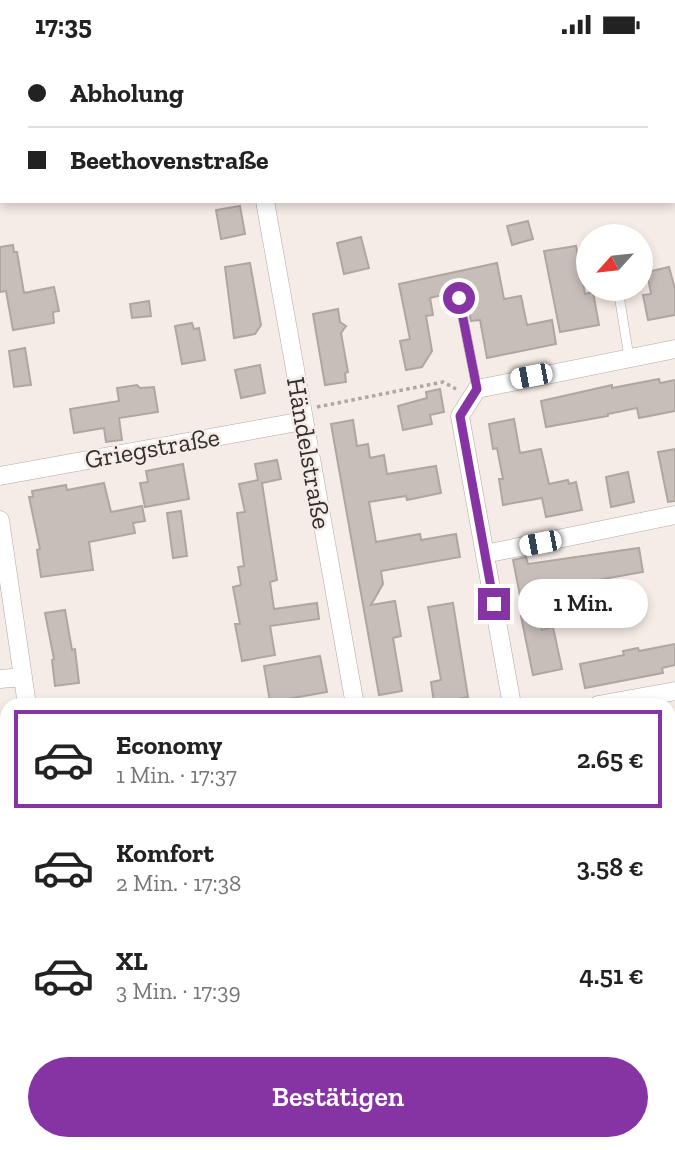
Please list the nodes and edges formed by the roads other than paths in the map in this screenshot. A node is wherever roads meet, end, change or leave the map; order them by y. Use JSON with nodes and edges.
{"nodes":[{"id":1,"x":265,"y":203,"type":"edge"},
{"id":2,"x":459,"y":298,"type":"dead end"},
{"id":3,"x":620,"y":301,"type":"edge"},
{"id":4,"x":675,"y":349,"type":"edge"},
{"id":5,"x":629,"y":357,"type":"junction"},
{"id":6,"x":477,"y":389,"type":"junction"},
{"id":7,"x":302,"y":416,"type":"junction"},
{"id":8,"x":0,"y":476,"type":"edge"},
{"id":9,"x":675,"y":515,"type":"edge"},
{"id":10,"x":0,"y":520,"type":"edge"},
{"id":11,"x":485,"y":554,"type":"junction"},
{"id":12,"x":23,"y":677,"type":"junction"},
{"id":13,"x":0,"y":679,"type":"edge"},
{"id":14,"x":675,"y":691,"type":"edge"},
{"id":15,"x":26,"y":698,"type":"edge"},
{"id":16,"x":354,"y":698,"type":"edge"},
{"id":17,"x":512,"y":698,"type":"edge"},
{"id":18,"x":636,"y":698,"type":"edge"}],
"edges":[{"from":1,"to":7,"type":"street","name":"Händelstraße"},
{"from":2,"to":6,"type":"lane"},
{"from":3,"to":5,"type":"lane"},
{"from":4,"to":5,"type":"street"},
{"from":5,"to":6,"type":"street"},
{"from":6,"to":11,"type":"street"},
{"from":7,"to":8,"type":"street","name":"Griegstraße"},
{"from":7,"to":16,"type":"street","name":"Händelstraße"},
{"from":9,"to":11,"type":"street"},
{"from":10,"to":12,"type":"street"},
{"from":11,"to":17,"type":"street"},
{"from":12,"to":13,"type":"street"},
{"from":12,"to":15,"type":"street"},
{"from":14,"to":18,"type":"street"}]}
